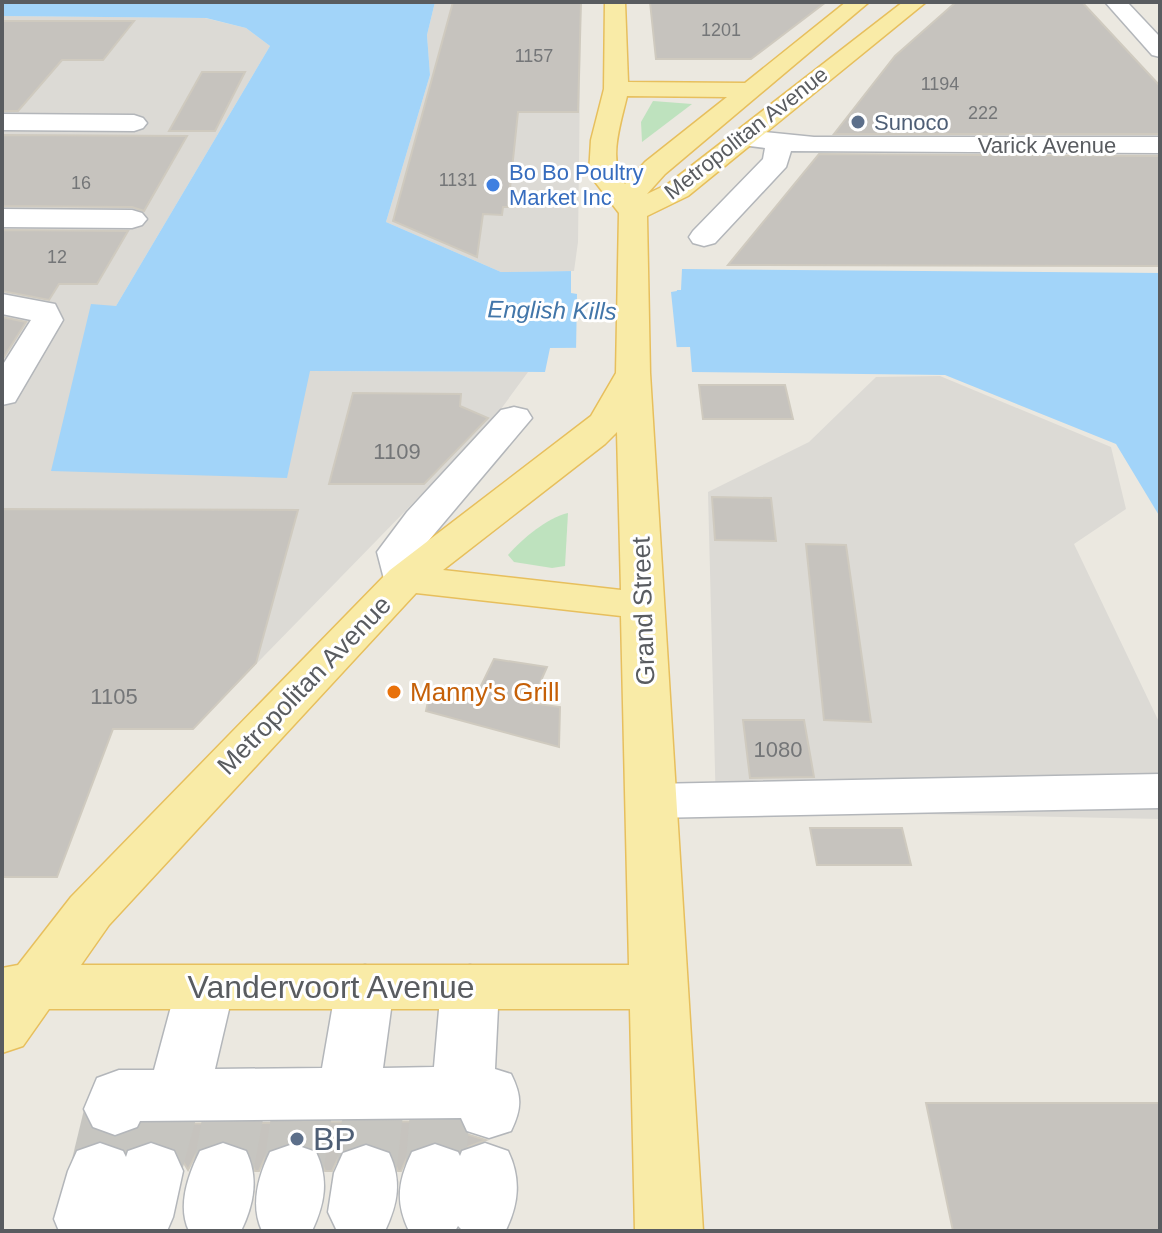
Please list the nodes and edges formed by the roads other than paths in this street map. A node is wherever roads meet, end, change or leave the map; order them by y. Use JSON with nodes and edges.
{"nodes":[{"id":1,"x":615,"y":2,"type":"edge"},
{"id":2,"x":859,"y":2,"type":"edge"},
{"id":3,"x":916,"y":2,"type":"edge"},
{"id":4,"x":1115,"y":2,"type":"edge"},
{"id":5,"x":823,"y":30,"type":"junction"},
{"id":6,"x":1160,"y":50,"type":"edge"},
{"id":7,"x":616,"y":89,"type":"junction"},
{"id":8,"x":752,"y":90,"type":"junction"},
{"id":9,"x":2,"y":122,"type":"edge"},
{"id":10,"x":134,"y":123,"type":"dead end"},
{"id":11,"x":743,"y":138,"type":"junction"},
{"id":12,"x":779,"y":143,"type":"junction"},
{"id":13,"x":1160,"y":145,"type":"edge"},
{"id":14,"x":678,"y":190,"type":"junction"},
{"id":15,"x":736,"y":200,"type":"junction"},
{"id":16,"x":633,"y":212,"type":"junction"},
{"id":17,"x":2,"y":218,"type":"edge"},
{"id":18,"x":132,"y":219,"type":"dead end"},
{"id":19,"x":704,"y":237,"type":"dead end"},
{"id":20,"x":2,"y":304,"type":"edge"},
{"id":21,"x":633,"y":373,"type":"junction"},
{"id":22,"x":2,"y":394,"type":"edge"},
{"id":23,"x":514,"y":418,"type":"dead end"},
{"id":24,"x":405,"y":579,"type":"junction"},
{"id":25,"x":642,"y":605,"type":"junction"},
{"id":26,"x":1160,"y":791,"type":"edge"},
{"id":27,"x":651,"y":801,"type":"junction"},
{"id":28,"x":365,"y":987,"type":"junction"},
{"id":29,"x":470,"y":987,"type":"junction"},
{"id":30,"x":659,"y":987,"type":"junction"},
{"id":31,"x":205,"y":988,"type":"junction"},
{"id":32,"x":12,"y":1001,"type":"edge"},
{"id":33,"x":335,"y":1142,"type":"junction"},
{"id":34,"x":669,"y":1231,"type":"edge"}],
"edges":[{"from":1,"to":7,"type":"main road"},
{"from":2,"to":5,"type":"main road","name":"Metropolitan Avenue"},
{"from":3,"to":11,"type":"main road","name":"Metropolitan Avenue"},
{"from":4,"to":6,"type":"street"},
{"from":5,"to":8,"type":"main road","name":"Metropolitan Avenue"},
{"from":5,"to":11,"type":"main road"},
{"from":7,"to":8,"type":"main road"},
{"from":7,"to":16,"type":"main road"},
{"from":8,"to":16,"type":"main road","name":"Metropolitan Avenue"},
{"from":9,"to":10,"type":"street"},
{"from":11,"to":12,"type":"street","name":"Varick Avenue"},
{"from":11,"to":14,"type":"main road","name":"Metropolitan Avenue"},
{"from":12,"to":13,"type":"street","name":"Varick Avenue"},
{"from":12,"to":15,"type":"street"},
{"from":14,"to":15,"type":"street"},
{"from":14,"to":16,"type":"main road","name":"Metropolitan Avenue"},
{"from":15,"to":19,"type":"street"},
{"from":16,"to":21,"type":"main road","name":"Grand Street"},
{"from":17,"to":18,"type":"street"},
{"from":20,"to":22,"type":"street"},
{"from":21,"to":24,"type":"main road","name":"Metropolitan Avenue"},
{"from":21,"to":25,"type":"main road","name":"Grand Street"},
{"from":23,"to":24,"type":"street"},
{"from":24,"to":25,"type":"main road"},
{"from":24,"to":32,"type":"main road","name":"Metropolitan Avenue"},
{"from":25,"to":27,"type":"main road","name":"Grand Street"},
{"from":26,"to":27,"type":"street"},
{"from":27,"to":30,"type":"main road","name":"Grand Street"},
{"from":28,"to":29,"type":"main road","name":"Vandervoort Avenue"},
{"from":28,"to":31,"type":"main road","name":"Vandervoort Avenue"},
{"from":28,"to":33,"type":"street"},
{"from":29,"to":30,"type":"main road","name":"Vandervoort Avenue"},
{"from":29,"to":33,"type":"street"},
{"from":30,"to":34,"type":"main road","name":"Grand Street"},
{"from":31,"to":32,"type":"main road","name":"Vandervoort Avenue"},
{"from":31,"to":33,"type":"street"}]}
